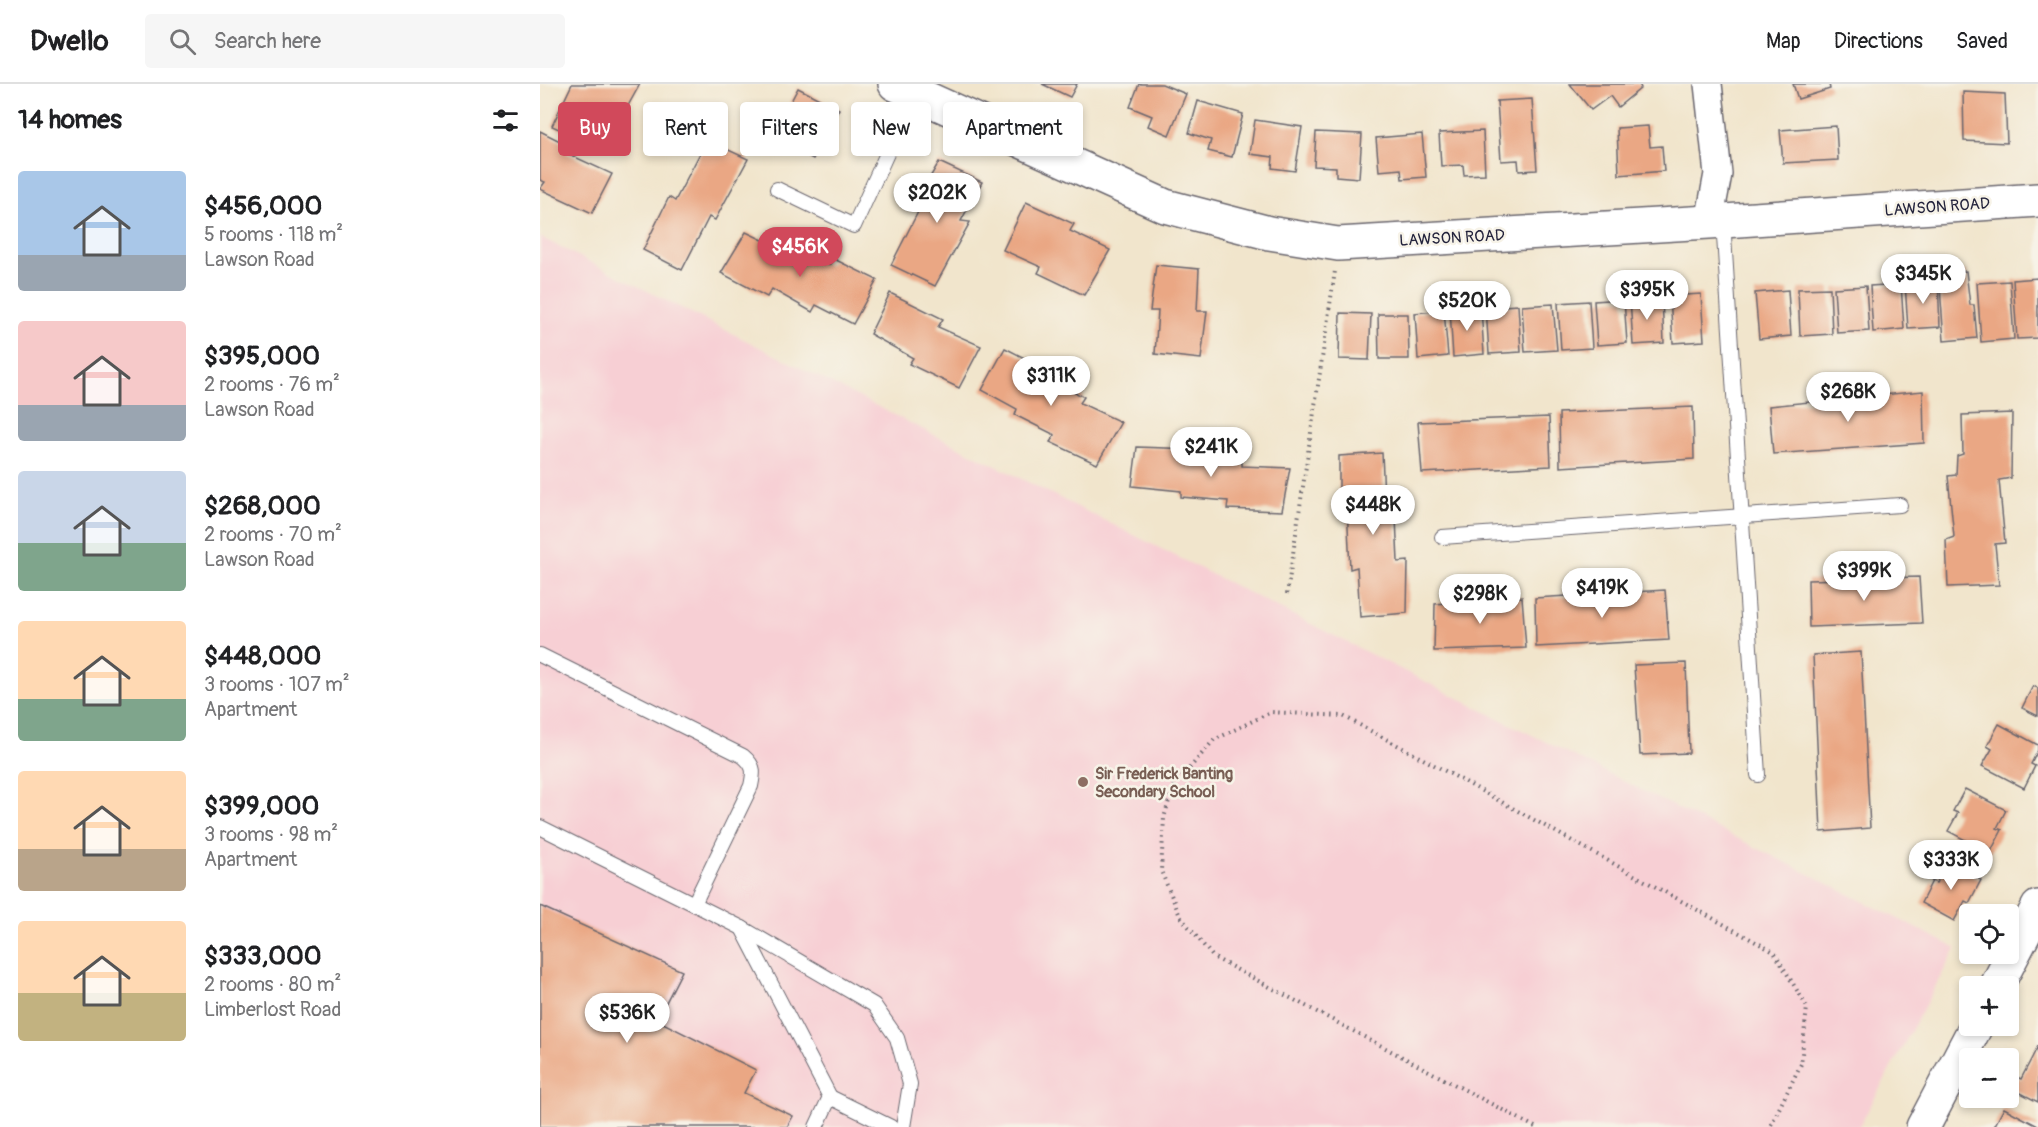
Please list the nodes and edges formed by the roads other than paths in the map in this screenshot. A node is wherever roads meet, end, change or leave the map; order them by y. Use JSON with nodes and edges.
{"nodes":[{"id":1,"x":1708,"y":84,"type":"edge"},
{"id":2,"x":922,"y":91,"type":"edge"},
{"id":3,"x":777,"y":189,"type":"dead end"},
{"id":4,"x":2038,"y":200,"type":"edge"},
{"id":5,"x":1716,"y":221,"type":"junction"},
{"id":6,"x":1900,"y":505,"type":"dead end"},
{"id":7,"x":1742,"y":518,"type":"junction"},
{"id":8,"x":1442,"y":537,"type":"dead end"},
{"id":9,"x":540,"y":655,"type":"edge"},
{"id":10,"x":1758,"y":775,"type":"dead end"},
{"id":11,"x":540,"y":827,"type":"edge"},
{"id":12,"x":694,"y":904,"type":"junction"},
{"id":13,"x":2038,"y":908,"type":"edge"},
{"id":14,"x":742,"y":928,"type":"junction"},
{"id":15,"x":2002,"y":976,"type":"edge"},
{"id":16,"x":1971,"y":1036,"type":"edge"},
{"id":17,"x":830,"y":1097,"type":"junction"},
{"id":18,"x":816,"y":1127,"type":"edge"},
{"id":19,"x":891,"y":1127,"type":"edge"},
{"id":20,"x":903,"y":1127,"type":"edge"},
{"id":21,"x":1923,"y":1127,"type":"edge"}],
"edges":[{"from":1,"to":5,"type":"street"},
{"from":2,"to":3,"type":"lane"},
{"from":2,"to":5,"type":"street","name":"LAWSON ROAD"},
{"from":4,"to":5,"type":"street","name":"LAWSON ROAD"},
{"from":5,"to":7,"type":"lane"},
{"from":6,"to":7,"type":"lane"},
{"from":7,"to":8,"type":"lane"},
{"from":7,"to":10,"type":"lane"},
{"from":9,"to":12,"type":"lane"},
{"from":11,"to":12,"type":"lane"},
{"from":12,"to":14,"type":"lane"},
{"from":13,"to":15,"type":"street"},
{"from":14,"to":17,"type":"lane"},
{"from":14,"to":20,"type":"lane"},
{"from":16,"to":21,"type":"street"},
{"from":17,"to":18,"type":"lane"},
{"from":17,"to":19,"type":"lane"}]}
